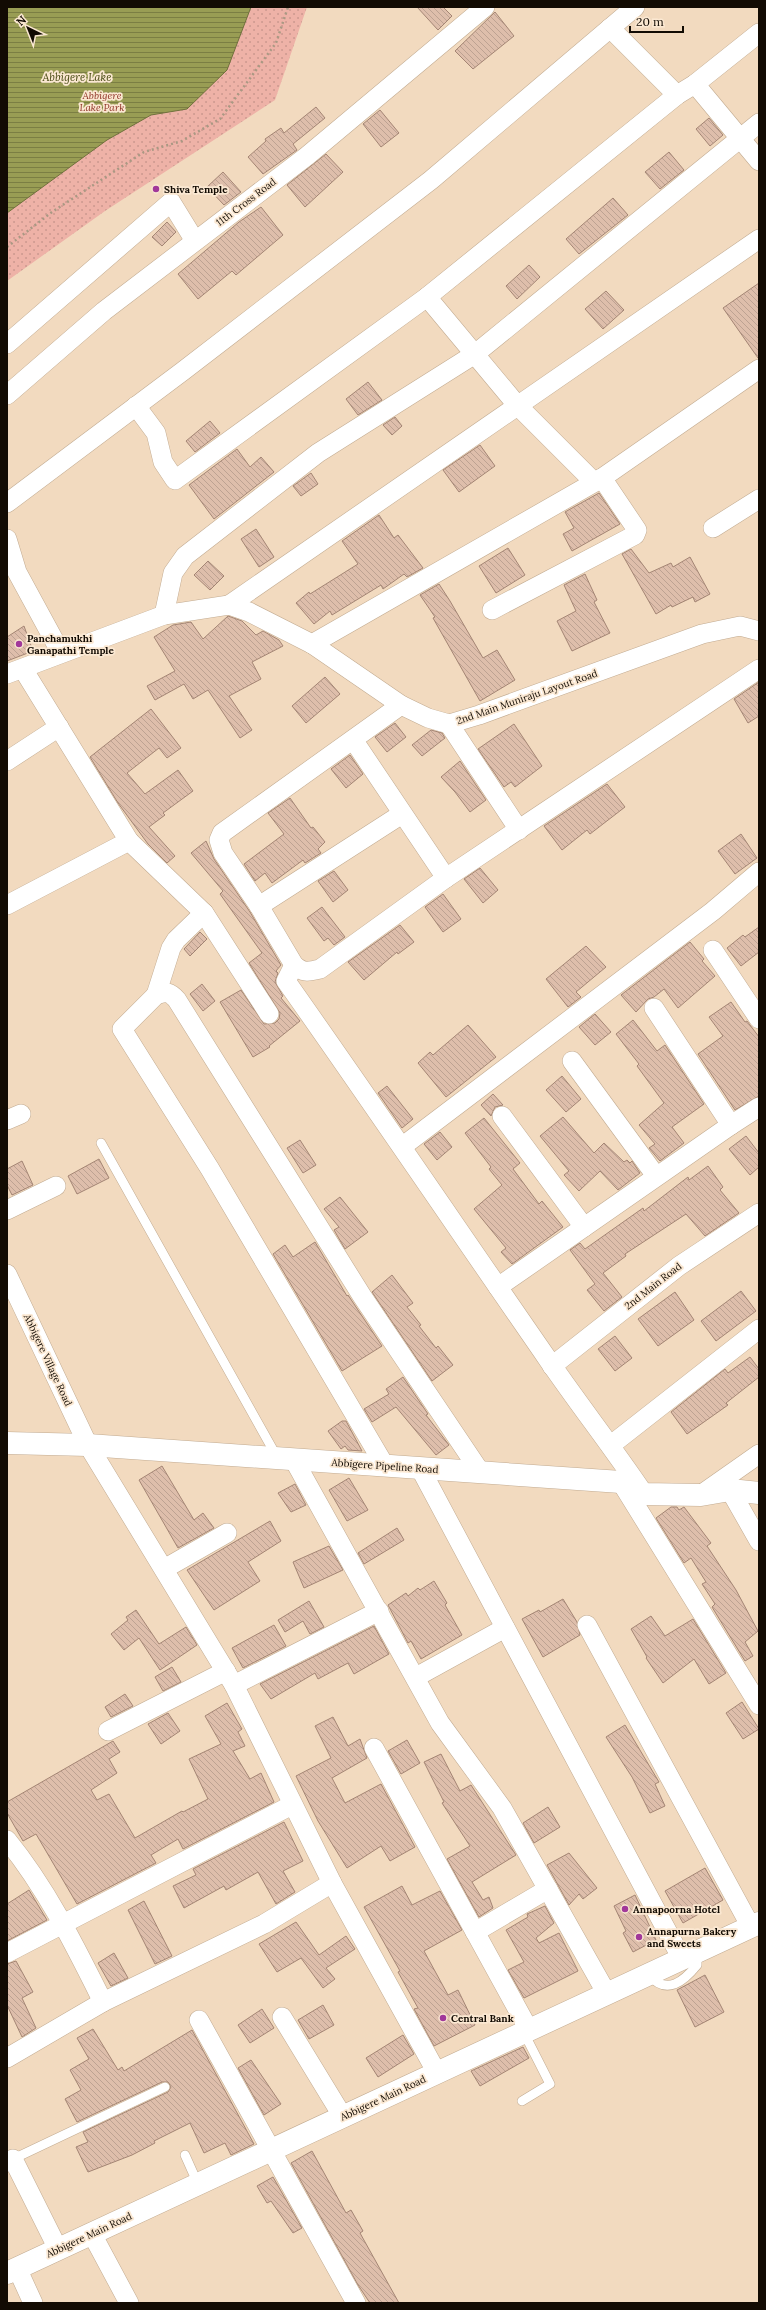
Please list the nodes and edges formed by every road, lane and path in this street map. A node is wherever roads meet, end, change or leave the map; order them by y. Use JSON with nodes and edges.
{"nodes":[{"id":1,"x":288,"y":7,"type":"edge"},
{"id":2,"x":485,"y":7,"type":"edge"},
{"id":3,"x":636,"y":7,"type":"edge"},
{"id":4,"x":610,"y":28,"type":"junction"},
{"id":5,"x":759,"y":33,"type":"edge"},
{"id":6,"x":695,"y":84,"type":"junction"},
{"id":7,"x":677,"y":95,"type":"junction"},
{"id":8,"x":759,"y":123,"type":"edge"},
{"id":9,"x":740,"y":137,"type":"junction"},
{"id":10,"x":759,"y":161,"type":"edge"},
{"id":11,"x":759,"y":239,"type":"edge"},
{"id":12,"x":195,"y":241,"type":"junction"},
{"id":13,"x":7,"y":247,"type":"edge"},
{"id":14,"x":427,"y":298,"type":"junction"},
{"id":15,"x":7,"y":344,"type":"edge"},
{"id":16,"x":476,"y":354,"type":"junction"},
{"id":17,"x":759,"y":369,"type":"edge"},
{"id":18,"x":7,"y":395,"type":"edge"},
{"id":19,"x":517,"y":405,"type":"junction"},
{"id":20,"x":136,"y":406,"type":"junction"},
{"id":21,"x":598,"y":480,"type":"junction"},
{"id":22,"x":759,"y":499,"type":"edge"},
{"id":23,"x":7,"y":503,"type":"edge"},
{"id":24,"x":714,"y":528,"type":"dead end"},
{"id":25,"x":7,"y":539,"type":"edge"},
{"id":26,"x":229,"y":606,"type":"junction"},
{"id":27,"x":492,"y":610,"type":"dead end"},
{"id":28,"x":164,"y":616,"type":"junction"},
{"id":29,"x":759,"y":631,"type":"edge"},
{"id":30,"x":312,"y":644,"type":"junction"},
{"id":31,"x":61,"y":653,"type":"junction"},
{"id":32,"x":759,"y":669,"type":"edge"},
{"id":33,"x":15,"y":671,"type":"edge"},
{"id":34,"x":401,"y":705,"type":"junction"},
{"id":35,"x":449,"y":724,"type":"junction"},
{"id":36,"x":59,"y":727,"type":"junction"},
{"id":37,"x":354,"y":741,"type":"junction"},
{"id":38,"x":7,"y":762,"type":"edge"},
{"id":39,"x":402,"y":814,"type":"junction"},
{"id":40,"x":519,"y":830,"type":"junction"},
{"id":41,"x":129,"y":841,"type":"junction"},
{"id":42,"x":759,"y":872,"type":"edge"},
{"id":43,"x":446,"y":878,"type":"junction"},
{"id":44,"x":7,"y":905,"type":"edge"},
{"id":45,"x":259,"y":906,"type":"junction"},
{"id":46,"x":204,"y":913,"type":"junction"},
{"id":47,"x":713,"y":950,"type":"dead end"},
{"id":48,"x":294,"y":965,"type":"junction"},
{"id":49,"x":156,"y":995,"type":"junction"},
{"id":50,"x":654,"y":1008,"type":"dead end"},
{"id":51,"x":269,"y":1014,"type":"dead end"},
{"id":52,"x":759,"y":1019,"type":"edge"},
{"id":53,"x":572,"y":1061,"type":"dead end"},
{"id":54,"x":759,"y":1107,"type":"edge"},
{"id":55,"x":502,"y":1116,"type":"dead end"},
{"id":56,"x":731,"y":1125,"type":"junction"},
{"id":57,"x":101,"y":1143,"type":"dead end"},
{"id":58,"x":403,"y":1146,"type":"junction"},
{"id":59,"x":656,"y":1176,"type":"junction"},
{"id":60,"x":56,"y":1186,"type":"dead end"},
{"id":61,"x":7,"y":1210,"type":"edge"},
{"id":62,"x":759,"y":1213,"type":"edge"},
{"id":63,"x":584,"y":1227,"type":"junction"},
{"id":64,"x":7,"y":1274,"type":"edge"},
{"id":65,"x":498,"y":1287,"type":"junction"},
{"id":66,"x":759,"y":1329,"type":"edge"},
{"id":67,"x":552,"y":1366,"type":"junction"},
{"id":68,"x":7,"y":1443,"type":"edge"},
{"id":69,"x":88,"y":1445,"type":"junction"},
{"id":70,"x":611,"y":1445,"type":"junction"},
{"id":71,"x":759,"y":1454,"type":"edge"},
{"id":72,"x":286,"y":1459,"type":"junction"},
{"id":73,"x":385,"y":1466,"type":"junction"},
{"id":74,"x":420,"y":1468,"type":"junction"},
{"id":75,"x":481,"y":1473,"type":"junction"},
{"id":76,"x":621,"y":1482,"type":"junction"},
{"id":77,"x":730,"y":1490,"type":"junction"},
{"id":78,"x":759,"y":1493,"type":"edge"},
{"id":79,"x":644,"y":1494,"type":"junction"},
{"id":80,"x":701,"y":1495,"type":"junction"},
{"id":81,"x":227,"y":1533,"type":"dead end"},
{"id":82,"x":759,"y":1541,"type":"edge"},
{"id":83,"x":164,"y":1569,"type":"junction"},
{"id":84,"x":379,"y":1612,"type":"junction"},
{"id":85,"x":587,"y":1625,"type":"dead end"},
{"id":86,"x":505,"y":1628,"type":"junction"},
{"id":87,"x":416,"y":1677,"type":"junction"},
{"id":88,"x":230,"y":1678,"type":"junction"},
{"id":89,"x":759,"y":1705,"type":"edge"},
{"id":90,"x":108,"y":1731,"type":"dead end"},
{"id":91,"x":374,"y":1748,"type":"dead end"},
{"id":92,"x":292,"y":1805,"type":"junction"},
{"id":93,"x":7,"y":1840,"type":"edge"},
{"id":94,"x":332,"y":1883,"type":"junction"},
{"id":95,"x":548,"y":1889,"type":"junction"},
{"id":96,"x":63,"y":1923,"type":"junction"},
{"id":97,"x":755,"y":1925,"type":"edge"},
{"id":98,"x":475,"y":1932,"type":"junction"},
{"id":99,"x":7,"y":1953,"type":"edge"},
{"id":100,"x":689,"y":1956,"type":"junction"},
{"id":101,"x":607,"y":1994,"type":"junction"},
{"id":102,"x":103,"y":2002,"type":"junction"},
{"id":103,"x":282,"y":2017,"type":"dead end"},
{"id":104,"x":199,"y":2020,"type":"dead end"},
{"id":105,"x":526,"y":2032,"type":"junction"},
{"id":106,"x":7,"y":2058,"type":"edge"},
{"id":107,"x":437,"y":2073,"type":"junction"},
{"id":108,"x":165,"y":2087,"type":"dead end"},
{"id":109,"x":522,"y":2101,"type":"dead end"},
{"id":110,"x":343,"y":2117,"type":"junction"},
{"id":111,"x":270,"y":2151,"type":"junction"},
{"id":112,"x":185,"y":2155,"type":"dead end"},
{"id":113,"x":10,"y":2160,"type":"edge"},
{"id":114,"x":198,"y":2184,"type":"junction"},
{"id":115,"x":92,"y":2234,"type":"junction"},
{"id":116,"x":58,"y":2249,"type":"junction"},
{"id":117,"x":12,"y":2271,"type":"edge"},
{"id":118,"x":33,"y":2303,"type":"edge"},
{"id":119,"x":129,"y":2303,"type":"edge"},
{"id":120,"x":356,"y":2303,"type":"edge"}],
"edges":[{"from":1,"to":13,"type":"path"},
{"from":2,"to":12,"type":"street","name":"11th Cross Road"},
{"from":3,"to":4,"type":"street"},
{"from":4,"to":7,"type":"street"},
{"from":4,"to":20,"type":"street"},
{"from":5,"to":6,"type":"street"},
{"from":6,"to":7,"type":"street"},
{"from":6,"to":9,"type":"street"},
{"from":7,"to":14,"type":"street"},
{"from":8,"to":9,"type":"street"},
{"from":9,"to":10,"type":"street"},
{"from":9,"to":16,"type":"street"},
{"from":11,"to":19,"type":"street"},
{"from":12,"to":15,"type":"street"},
{"from":12,"to":18,"type":"street","name":"11th Cross Road"},
{"from":14,"to":16,"type":"street"},
{"from":14,"to":20,"type":"street"},
{"from":16,"to":19,"type":"street"},
{"from":16,"to":28,"type":"street"},
{"from":17,"to":21,"type":"street"},
{"from":19,"to":21,"type":"street"},
{"from":19,"to":26,"type":"street"},
{"from":20,"to":23,"type":"street"},
{"from":21,"to":27,"type":"street"},
{"from":21,"to":30,"type":"street"},
{"from":22,"to":24,"type":"street"},
{"from":25,"to":31,"type":"street"},
{"from":26,"to":28,"type":"street","name":"2nd Main Muniraju Layout Road"},
{"from":26,"to":30,"type":"street","name":"2nd Main Muniraju Layout Road"},
{"from":28,"to":31,"type":"street","name":"2nd Main Muniraju Layout Road"},
{"from":29,"to":35,"type":"street","name":"2nd Main Muniraju Layout Road"},
{"from":30,"to":34,"type":"street","name":"2nd Main Muniraju Layout Road"},
{"from":31,"to":33,"type":"street"},
{"from":32,"to":40,"type":"street"},
{"from":33,"to":36,"type":"street"},
{"from":34,"to":35,"type":"street","name":"2nd Main Muniraju Layout Road"},
{"from":34,"to":37,"type":"street"},
{"from":35,"to":40,"type":"street"},
{"from":36,"to":38,"type":"street"},
{"from":36,"to":41,"type":"street"},
{"from":37,"to":39,"type":"street"},
{"from":37,"to":45,"type":"street"},
{"from":39,"to":43,"type":"street"},
{"from":39,"to":45,"type":"street"},
{"from":40,"to":43,"type":"street"},
{"from":41,"to":44,"type":"street"},
{"from":41,"to":46,"type":"street"},
{"from":42,"to":58,"type":"street"},
{"from":43,"to":48,"type":"street"},
{"from":45,"to":48,"type":"street"},
{"from":46,"to":49,"type":"street"},
{"from":46,"to":51,"type":"street"},
{"from":47,"to":52,"type":"street"},
{"from":48,"to":58,"type":"street"},
{"from":49,"to":73,"type":"street"},
{"from":49,"to":75,"type":"street"},
{"from":50,"to":56,"type":"street"},
{"from":53,"to":59,"type":"street"},
{"from":54,"to":56,"type":"street"},
{"from":55,"to":63,"type":"street"},
{"from":56,"to":59,"type":"street"},
{"from":57,"to":72,"type":"lane"},
{"from":58,"to":65,"type":"street"},
{"from":59,"to":63,"type":"street"},
{"from":60,"to":61,"type":"street"},
{"from":62,"to":67,"type":"street","name":"2nd Main Road"},
{"from":63,"to":65,"type":"street"},
{"from":64,"to":69,"type":"street","name":"Abbigere Village Road"},
{"from":65,"to":67,"type":"street"},
{"from":66,"to":70,"type":"street"},
{"from":67,"to":70,"type":"street"},
{"from":68,"to":69,"type":"main road","name":"Abbigere Pipeline Road"},
{"from":69,"to":72,"type":"main road","name":"Abbigere Pipeline Road"},
{"from":69,"to":83,"type":"street","name":"Abbigere Village Road"},
{"from":70,"to":79,"type":"street"},
{"from":71,"to":80,"type":"street"},
{"from":72,"to":73,"type":"main road","name":"Abbigere Pipeline Road"},
{"from":72,"to":84,"type":"street"},
{"from":73,"to":74,"type":"main road","name":"Abbigere Pipeline Road"},
{"from":74,"to":75,"type":"main road","name":"Abbigere Pipeline Road"},
{"from":74,"to":86,"type":"street"},
{"from":75,"to":76,"type":"main road","name":"Abbigere Pipeline Road"},
{"from":76,"to":79,"type":"main road","name":"Abbigere Pipeline Road"},
{"from":76,"to":89,"type":"street"},
{"from":77,"to":78,"type":"main road","name":"Abbigere Pipeline Road"},
{"from":77,"to":80,"type":"main road","name":"Abbigere Pipeline Road"},
{"from":77,"to":82,"type":"street"},
{"from":79,"to":80,"type":"main road","name":"Abbigere Pipeline Road"},
{"from":81,"to":83,"type":"street"},
{"from":83,"to":88,"type":"street","name":"Abbigere Village Road"},
{"from":84,"to":87,"type":"street"},
{"from":84,"to":88,"type":"street"},
{"from":85,"to":97,"type":"street"},
{"from":86,"to":87,"type":"street"},
{"from":86,"to":100,"type":"street"},
{"from":87,"to":95,"type":"street"},
{"from":88,"to":90,"type":"street"},
{"from":88,"to":92,"type":"street","name":"Abbigere Village Road"},
{"from":91,"to":98,"type":"street"},
{"from":92,"to":94,"type":"street","name":"Abbigere Village Road"},
{"from":92,"to":96,"type":"street"},
{"from":93,"to":96,"type":"street"},
{"from":94,"to":102,"type":"street"},
{"from":94,"to":107,"type":"street","name":"Abbigere Village Road"},
{"from":95,"to":98,"type":"street"},
{"from":95,"to":101,"type":"street"},
{"from":96,"to":99,"type":"street"},
{"from":96,"to":102,"type":"street"},
{"from":97,"to":100,"type":"main road","name":"Abbigere Main Road"},
{"from":98,"to":105,"type":"street"},
{"from":100,"to":101,"type":"main road","name":"Abbigere Main Road"},
{"from":101,"to":105,"type":"main road","name":"Abbigere Main Road"},
{"from":102,"to":106,"type":"street"},
{"from":103,"to":110,"type":"street"},
{"from":104,"to":111,"type":"street"},
{"from":105,"to":107,"type":"main road","name":"Abbigere Main Road"},
{"from":105,"to":109,"type":"lane"},
{"from":107,"to":110,"type":"main road","name":"Abbigere Main Road"},
{"from":108,"to":113,"type":"lane"},
{"from":110,"to":111,"type":"main road","name":"Abbigere Main Road"},
{"from":111,"to":114,"type":"main road","name":"Abbigere Main Road"},
{"from":111,"to":120,"type":"street"},
{"from":112,"to":114,"type":"lane"},
{"from":113,"to":116,"type":"street"},
{"from":114,"to":115,"type":"main road","name":"Abbigere Main Road"},
{"from":115,"to":116,"type":"main road","name":"Abbigere Main Road"},
{"from":115,"to":119,"type":"street"},
{"from":116,"to":117,"type":"main road","name":"Abbigere Main Road"},
{"from":117,"to":118,"type":"street"}]}
